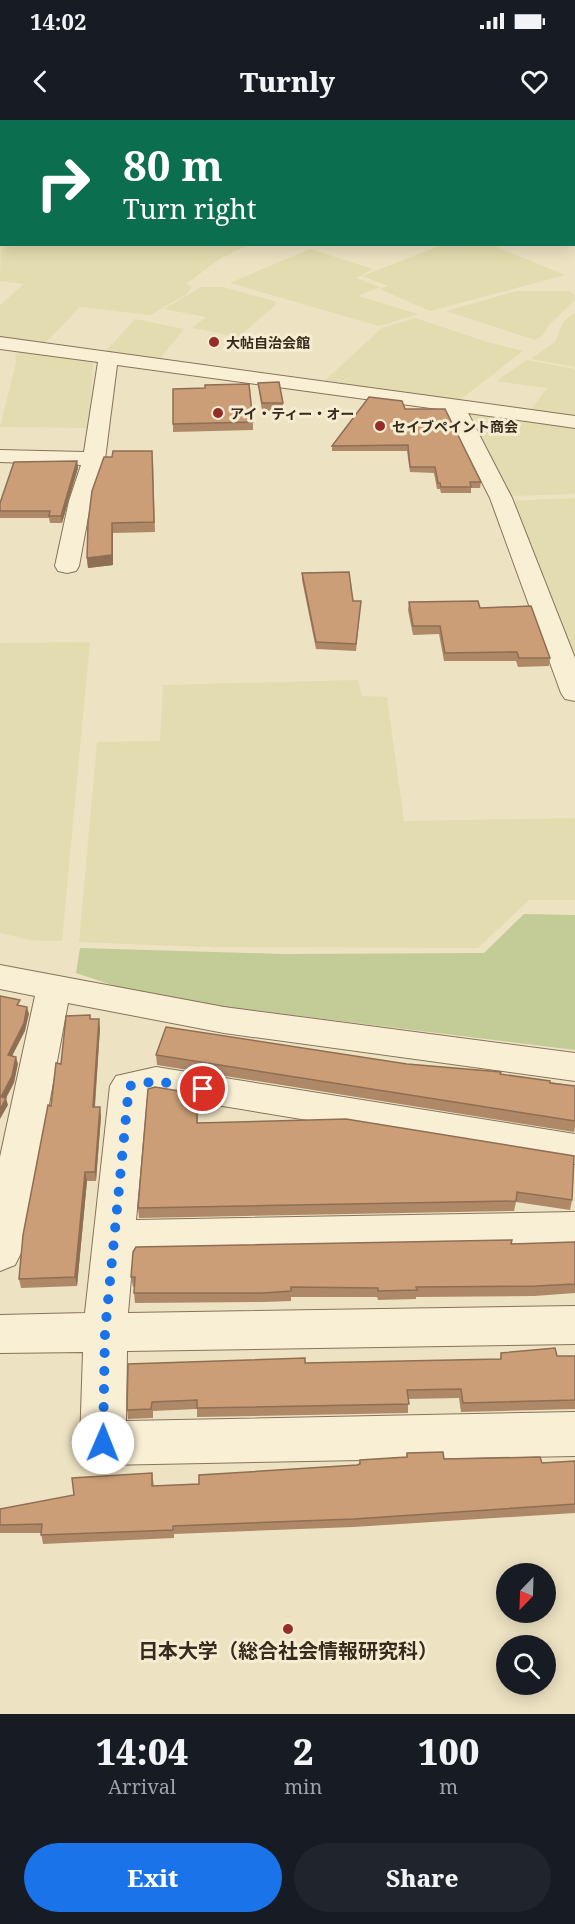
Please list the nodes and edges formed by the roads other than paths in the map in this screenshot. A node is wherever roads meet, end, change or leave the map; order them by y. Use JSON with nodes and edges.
{"nodes":[{"id":1,"x":0,"y":343,"type":"edge"},
{"id":2,"x":108,"y":358,"type":"junction"},
{"id":3,"x":453,"y":405,"type":"junction"},
{"id":4,"x":575,"y":422,"type":"edge"},
{"id":5,"x":0,"y":456,"type":"edge"},
{"id":6,"x":94,"y":459,"type":"junction"},
{"id":7,"x":67,"y":566,"type":"dead end"},
{"id":8,"x":575,"y":693,"type":"edge"},
{"id":9,"x":0,"y":976,"type":"edge"},
{"id":10,"x":54,"y":987,"type":"junction"},
{"id":11,"x":575,"y":1067,"type":"edge"},
{"id":12,"x":575,"y":1149,"type":"edge"},
{"id":13,"x":9,"y":1161,"type":"edge"},
{"id":14,"x":575,"y":1229,"type":"edge"},
{"id":15,"x":116,"y":1238,"type":"junction"},
{"id":16,"x":0,"y":1253,"type":"edge"},
{"id":17,"x":575,"y":1325,"type":"edge"},
{"id":18,"x":105,"y":1332,"type":"junction"},
{"id":19,"x":0,"y":1334,"type":"edge"},
{"id":20,"x":575,"y":1434,"type":"edge"}],
"edges":[{"from":1,"to":2,"type":"street"},
{"from":2,"to":3,"type":"street"},
{"from":2,"to":6,"type":"street"},
{"from":3,"to":4,"type":"street"},
{"from":3,"to":8,"type":"street"},
{"from":5,"to":6,"type":"street"},
{"from":6,"to":7,"type":"street"},
{"from":9,"to":10,"type":"street"},
{"from":10,"to":11,"type":"street"},
{"from":10,"to":13,"type":"street"},
{"from":12,"to":15,"type":"street"},
{"from":13,"to":16,"type":"street"},
{"from":14,"to":15,"type":"street"},
{"from":15,"to":18,"type":"street"},
{"from":17,"to":18,"type":"street"},
{"from":18,"to":19,"type":"street"},
{"from":18,"to":20,"type":"street"}]}
